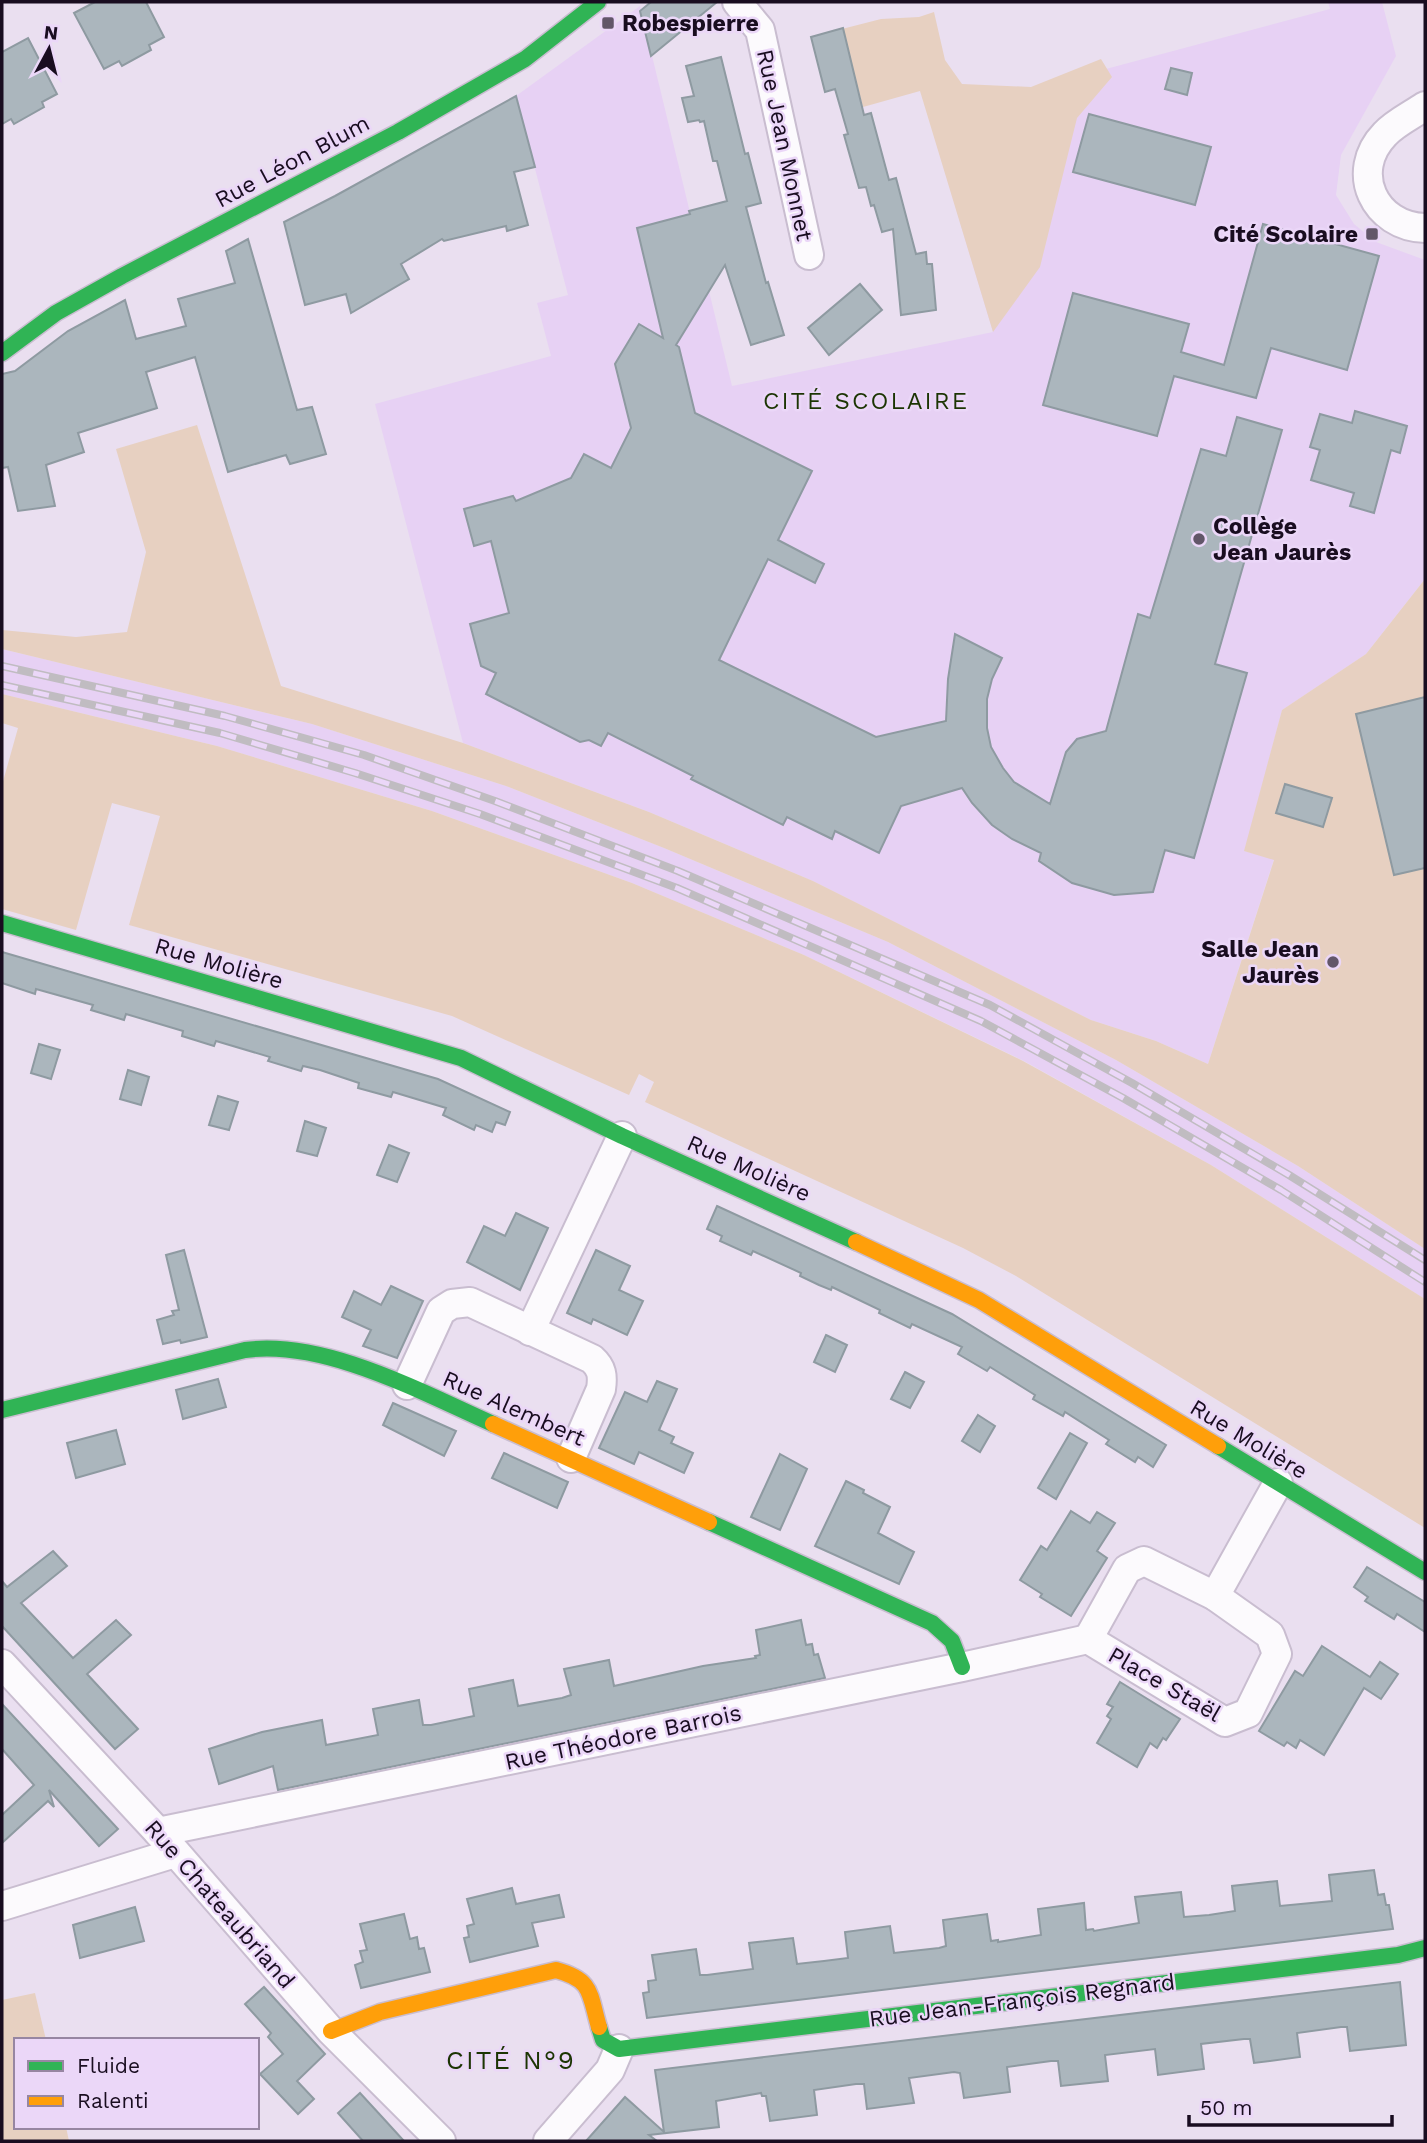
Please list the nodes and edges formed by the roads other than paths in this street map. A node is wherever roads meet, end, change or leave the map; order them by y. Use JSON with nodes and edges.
{"nodes":[{"id":1,"x":598,"y":2,"type":"edge"},
{"id":2,"x":737,"y":2,"type":"edge"},
{"id":3,"x":1425,"y":106,"type":"edge"},
{"id":4,"x":1425,"y":228,"type":"edge"},
{"id":5,"x":809,"y":255,"type":"dead end"},
{"id":6,"x":2,"y":353,"type":"edge"},
{"id":7,"x":2,"y":923,"type":"edge"},
{"id":8,"x":622,"y":1136,"type":"junction"},
{"id":9,"x":530,"y":1331,"type":"junction"},
{"id":10,"x":407,"y":1385,"type":"junction"},
{"id":11,"x":2,"y":1410,"type":"edge"},
{"id":12,"x":571,"y":1458,"type":"junction"},
{"id":13,"x":1278,"y":1483,"type":"junction"},
{"id":14,"x":1425,"y":1572,"type":"edge"},
{"id":15,"x":1215,"y":1596,"type":"junction"},
{"id":16,"x":1088,"y":1639,"type":"junction"},
{"id":17,"x":2,"y":1664,"type":"edge"},
{"id":18,"x":962,"y":1667,"type":"junction"},
{"id":19,"x":166,"y":1843,"type":"junction"},
{"id":20,"x":2,"y":1906,"type":"edge"},
{"id":21,"x":1425,"y":1948,"type":"edge"},
{"id":22,"x":331,"y":2031,"type":"junction"},
{"id":23,"x":619,"y":2049,"type":"junction"},
{"id":24,"x":441,"y":2141,"type":"edge"},
{"id":25,"x":548,"y":2141,"type":"edge"}],
"edges":[{"from":1,"to":6,"type":"street","name":"Rue Léon Blum"},
{"from":2,"to":5,"type":"street","name":"Rue Jean Monnet"},
{"from":3,"to":4,"type":"street"},
{"from":7,"to":8,"type":"street","name":"Rue Molière"},
{"from":8,"to":9,"type":"street"},
{"from":8,"to":13,"type":"street","name":"Rue Molière"},
{"from":9,"to":10,"type":"street"},
{"from":9,"to":12,"type":"street"},
{"from":10,"to":11,"type":"street","name":"Rue Alembert"},
{"from":10,"to":12,"type":"street","name":"Rue Alembert"},
{"from":12,"to":18,"type":"street","name":"Rue Alembert"},
{"from":13,"to":14,"type":"street","name":"Rue Molière"},
{"from":13,"to":15,"type":"street"},
{"from":15,"to":16,"type":"street","name":"Place Staël"},
{"from":15,"to":16,"type":"street","name":"Place Staël"},
{"from":16,"to":18,"type":"street","name":"Rue Théodore Barrois"},
{"from":17,"to":19,"type":"street","name":"Rue Chateaubriand"},
{"from":18,"to":19,"type":"street","name":"Rue Théodore Barrois"},
{"from":19,"to":20,"type":"street","name":"Rue Théodore Barrois"},
{"from":19,"to":22,"type":"street","name":"Rue Chateaubriand"},
{"from":21,"to":23,"type":"street","name":"Rue Jean-François Regnard"},
{"from":22,"to":23,"type":"street"},
{"from":22,"to":24,"type":"street","name":"Rue Chateaubriand"},
{"from":23,"to":25,"type":"street"}]}
